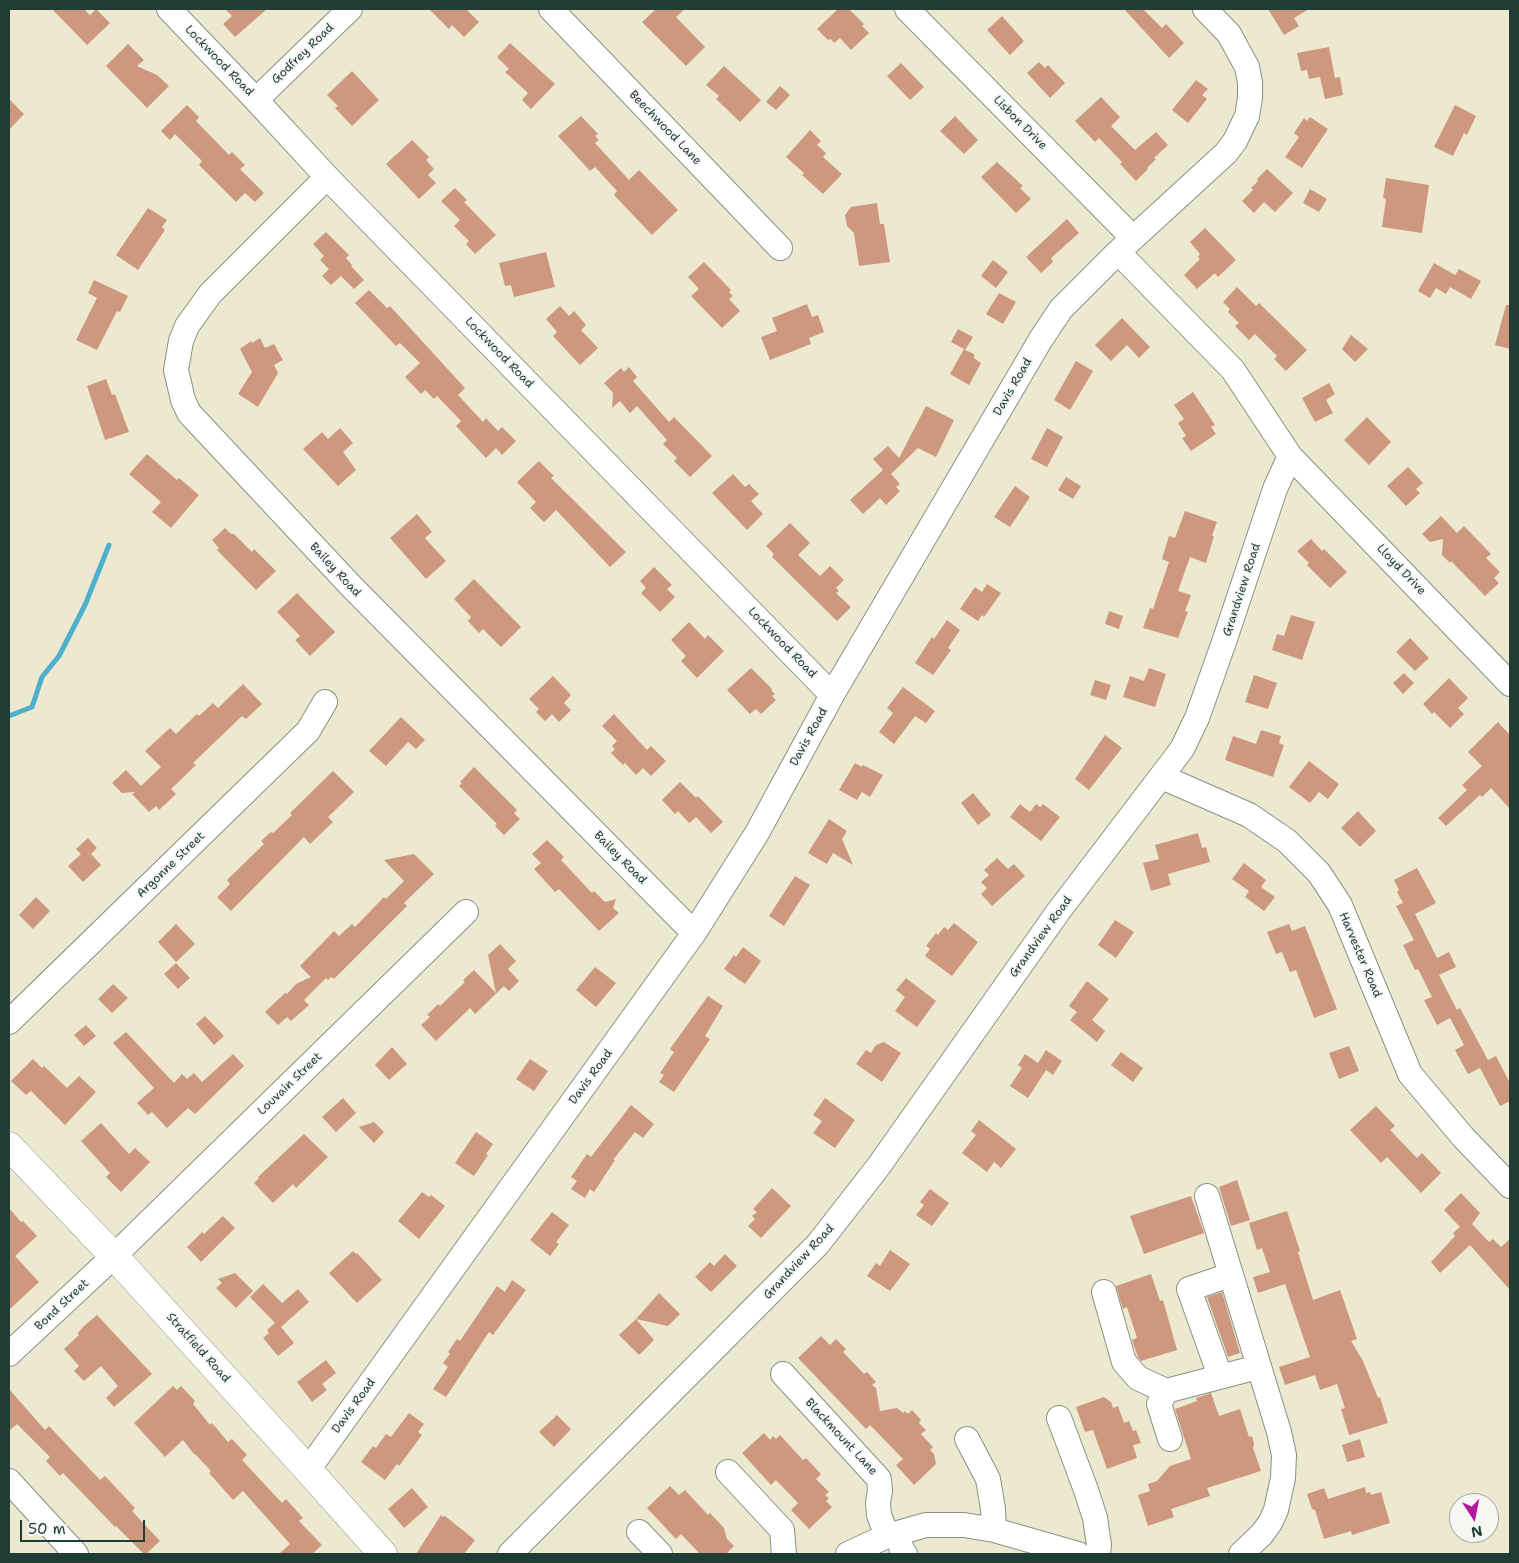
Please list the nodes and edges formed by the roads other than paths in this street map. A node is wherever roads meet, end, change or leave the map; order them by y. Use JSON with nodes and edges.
{"nodes":[{"id":1,"x":169,"y":9,"type":"edge"},
{"id":2,"x":350,"y":9,"type":"edge"},
{"id":3,"x":551,"y":9,"type":"edge"},
{"id":4,"x":907,"y":9,"type":"edge"},
{"id":5,"x":1205,"y":9,"type":"edge"},
{"id":6,"x":256,"y":100,"type":"junction"},
{"id":7,"x":327,"y":177,"type":"junction"},
{"id":8,"x":1125,"y":245,"type":"junction"},
{"id":9,"x":780,"y":248,"type":"dead end"},
{"id":10,"x":1290,"y":456,"type":"junction"},
{"id":11,"x":1510,"y":684,"type":"edge"},
{"id":12,"x":832,"y":695,"type":"junction"},
{"id":13,"x":325,"y":702,"type":"dead end"},
{"id":14,"x":1162,"y":777,"type":"junction"},
{"id":15,"x":466,"y":912,"type":"dead end"},
{"id":16,"x":694,"y":932,"type":"junction"},
{"id":17,"x":9,"y":1022,"type":"edge"},
{"id":18,"x":9,"y":1146,"type":"edge"},
{"id":19,"x":1510,"y":1186,"type":"edge"},
{"id":20,"x":1207,"y":1196,"type":"dead end"},
{"id":21,"x":114,"y":1256,"type":"junction"},
{"id":22,"x":1230,"y":1275,"type":"junction"},
{"id":23,"x":1104,"y":1292,"type":"dead end"},
{"id":24,"x":9,"y":1354,"type":"edge"},
{"id":25,"x":1258,"y":1366,"type":"junction"},
{"id":26,"x":783,"y":1374,"type":"dead end"},
{"id":27,"x":1220,"y":1376,"type":"junction"},
{"id":28,"x":1166,"y":1391,"type":"junction"},
{"id":29,"x":1059,"y":1418,"type":"dead end"},
{"id":30,"x":967,"y":1439,"type":"dead end"},
{"id":31,"x":1170,"y":1439,"type":"dead end"},
{"id":32,"x":308,"y":1470,"type":"junction"},
{"id":33,"x":728,"y":1472,"type":"dead end"},
{"id":34,"x":9,"y":1481,"type":"edge"},
{"id":35,"x":994,"y":1530,"type":"junction"},
{"id":36,"x":639,"y":1532,"type":"dead end"},
{"id":37,"x":896,"y":1541,"type":"edge"},
{"id":38,"x":76,"y":1554,"type":"edge"},
{"id":39,"x":382,"y":1554,"type":"edge"},
{"id":40,"x":510,"y":1554,"type":"edge"},
{"id":41,"x":660,"y":1554,"type":"edge"},
{"id":42,"x":784,"y":1554,"type":"edge"},
{"id":43,"x":848,"y":1554,"type":"edge"},
{"id":44,"x":1078,"y":1554,"type":"edge"},
{"id":45,"x":1098,"y":1554,"type":"edge"},
{"id":46,"x":1241,"y":1554,"type":"edge"}],
"edges":[{"from":1,"to":6,"type":"street","name":"Lockwood Road"},
{"from":2,"to":6,"type":"street","name":"Godfrey Road"},
{"from":3,"to":9,"type":"street","name":"Beechwood Lane"},
{"from":4,"to":8,"type":"street","name":"Lisbon Drive"},
{"from":5,"to":8,"type":"street","name":"Davis Road"},
{"from":6,"to":7,"type":"street","name":"Lockwood Road"},
{"from":7,"to":12,"type":"street","name":"Lockwood Road"},
{"from":7,"to":16,"type":"street","name":"Bailey Road"},
{"from":8,"to":10,"type":"street"},
{"from":8,"to":12,"type":"street","name":"Davis Road"},
{"from":10,"to":11,"type":"street","name":"Lloyd Drive"},
{"from":10,"to":14,"type":"street","name":"Grandview Road"},
{"from":12,"to":16,"type":"street","name":"Davis Road"},
{"from":13,"to":17,"type":"street","name":"Argonne Street"},
{"from":14,"to":19,"type":"street","name":"Harvester Road"},
{"from":14,"to":40,"type":"street","name":"Grandview Road"},
{"from":15,"to":21,"type":"street","name":"Louvain Street"},
{"from":16,"to":32,"type":"street","name":"Davis Road"},
{"from":18,"to":21,"type":"main road","name":"Stratfield Road"},
{"from":20,"to":22,"type":"street"},
{"from":21,"to":24,"type":"street","name":"Bond Street"},
{"from":21,"to":32,"type":"main road","name":"Stratfield Road"},
{"from":22,"to":25,"type":"street"},
{"from":22,"to":27,"type":"street"},
{"from":23,"to":28,"type":"street"},
{"from":25,"to":27,"type":"street"},
{"from":25,"to":46,"type":"street"},
{"from":26,"to":37,"type":"street","name":"Blackmount Lane"},
{"from":27,"to":28,"type":"street"},
{"from":28,"to":31,"type":"street"},
{"from":29,"to":45,"type":"street"},
{"from":30,"to":35,"type":"street"},
{"from":32,"to":39,"type":"main road","name":"Stratfield Road"},
{"from":33,"to":42,"type":"street"},
{"from":34,"to":38,"type":"street"},
{"from":35,"to":37,"type":"street"},
{"from":35,"to":44,"type":"street"},
{"from":36,"to":41,"type":"street"},
{"from":37,"to":43,"type":"street"}]}
